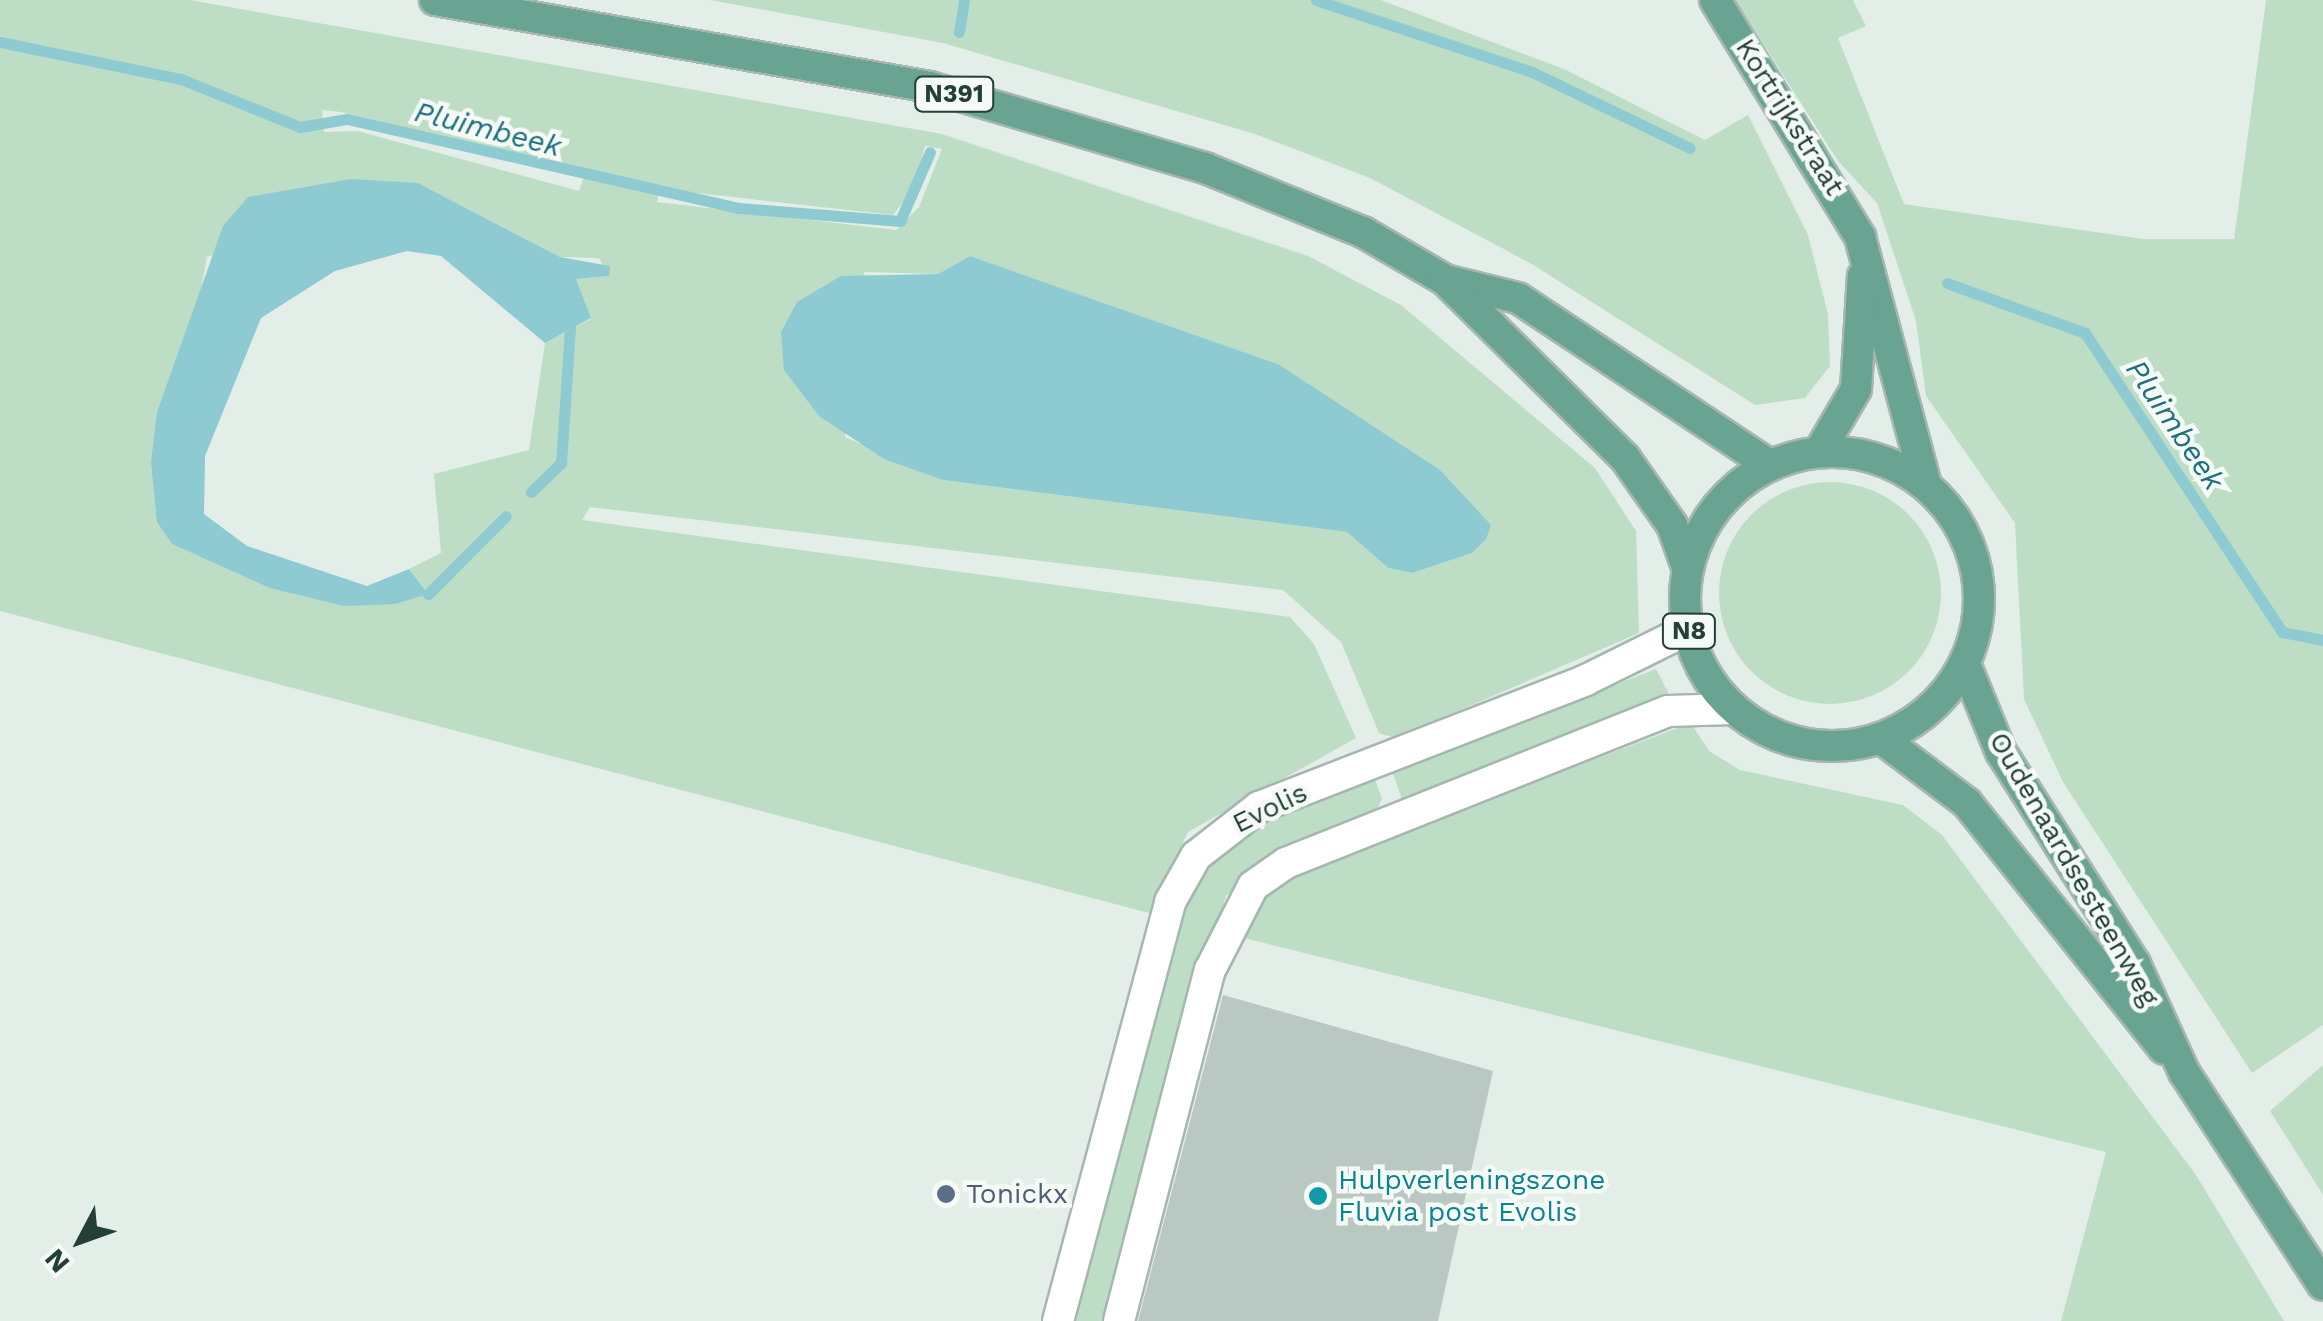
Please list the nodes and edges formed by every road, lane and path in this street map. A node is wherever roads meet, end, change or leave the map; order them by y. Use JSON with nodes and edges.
{"nodes":[{"id":1,"x":436,"y":0,"type":"edge"},
{"id":2,"x":1715,"y":0,"type":"edge"},
{"id":3,"x":1860,"y":237,"type":"junction"},
{"id":4,"x":1445,"y":280,"type":"junction"},
{"id":5,"x":1818,"y":452,"type":"junction"},
{"id":6,"x":1769,"y":465,"type":"junction"},
{"id":7,"x":1926,"y":485,"type":"junction"},
{"id":8,"x":1688,"y":567,"type":"junction"},
{"id":9,"x":1689,"y":629,"type":"junction"},
{"id":10,"x":1965,"y":664,"type":"junction"},
{"id":11,"x":1733,"y":709,"type":"junction"},
{"id":12,"x":1882,"y":739,"type":"junction"},
{"id":13,"x":2184,"y":1072,"type":"junction"},
{"id":14,"x":2323,"y":1285,"type":"edge"},
{"id":15,"x":1058,"y":1321,"type":"edge"},
{"id":16,"x":1119,"y":1321,"type":"edge"}],
"edges":[{"from":1,"to":4,"type":"main road","number":"N391"},
{"from":2,"to":3,"type":"main road","name":"Kortrijkstraat","number":"N8"},
{"from":3,"to":5,"type":"main road"},
{"from":3,"to":7,"type":"main road","name":"Kortrijkstraat","number":"N8"},
{"from":4,"to":6,"type":"main road","number":"N391"},
{"from":4,"to":8,"type":"main road","number":"N391"},
{"from":5,"to":6,"type":"main road","number":"N8"},
{"from":5,"to":7,"type":"main road","number":"N8"},
{"from":6,"to":8,"type":"main road","number":"N8"},
{"from":7,"to":10,"type":"main road","number":"N8"},
{"from":8,"to":9,"type":"main road","number":"N8"},
{"from":9,"to":11,"type":"main road","number":"N8"},
{"from":9,"to":15,"type":"street","name":"Evolis"},
{"from":10,"to":12,"type":"main road","number":"N8"},
{"from":10,"to":13,"type":"main road","name":"Oudenaardsesteenweg"},
{"from":11,"to":12,"type":"main road","number":"N8"},
{"from":11,"to":16,"type":"street","name":"Evolis"},
{"from":12,"to":13,"type":"main road","name":"Oudenaardsesteenweg"},
{"from":13,"to":14,"type":"main road","name":"Oudenaardsesteenweg"}]}
